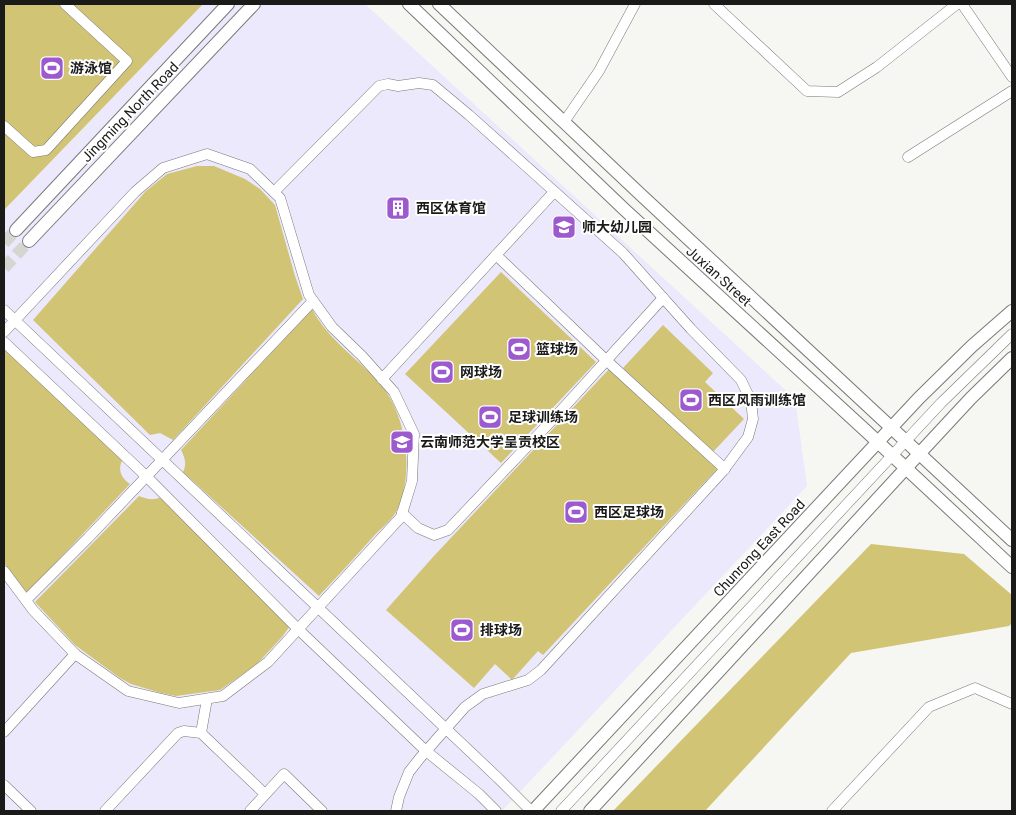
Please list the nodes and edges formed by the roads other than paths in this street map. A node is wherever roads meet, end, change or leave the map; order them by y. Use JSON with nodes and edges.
{"nodes":[{"id":1,"x":65,"y":4,"type":"edge"},
{"id":2,"x":228,"y":4,"type":"edge"},
{"id":3,"x":254,"y":4,"type":"edge"},
{"id":4,"x":409,"y":4,"type":"edge"},
{"id":5,"x":439,"y":4,"type":"edge"},
{"id":6,"x":635,"y":4,"type":"edge"},
{"id":7,"x":714,"y":4,"type":"edge"},
{"id":8,"x":957,"y":4,"type":"edge"},
{"id":9,"x":962,"y":4,"type":"edge"},
{"id":10,"x":1012,"y":77,"type":"edge"},
{"id":11,"x":1012,"y":91,"type":"edge"},
{"id":12,"x":564,"y":122,"type":"junction"},
{"id":13,"x":4,"y":126,"type":"edge"},
{"id":14,"x":908,"y":157,"type":"dead end"},
{"id":15,"x":274,"y":192,"type":"junction"},
{"id":16,"x":554,"y":192,"type":"junction"},
{"id":17,"x":16,"y":230,"type":"tunnel mouth"},
{"id":18,"x":29,"y":241,"type":"tunnel mouth"},
{"id":19,"x":496,"y":255,"type":"junction"},
{"id":20,"x":663,"y":298,"type":"junction"},
{"id":21,"x":313,"y":300,"type":"junction"},
{"id":22,"x":4,"y":310,"type":"edge"},
{"id":23,"x":1012,"y":311,"type":"edge"},
{"id":24,"x":15,"y":320,"type":"junction"},
{"id":25,"x":4,"y":332,"type":"edge"},
{"id":26,"x":1012,"y":334,"type":"edge"},
{"id":27,"x":4,"y":342,"type":"edge"},
{"id":28,"x":1012,"y":358,"type":"edge"},
{"id":29,"x":606,"y":360,"type":"junction"},
{"id":30,"x":382,"y":379,"type":"junction"},
{"id":31,"x":891,"y":427,"type":"junction"},
{"id":32,"x":906,"y":441,"type":"junction"},
{"id":33,"x":878,"y":442,"type":"junction"},
{"id":34,"x":920,"y":454,"type":"junction"},
{"id":35,"x":893,"y":456,"type":"junction"},
{"id":36,"x":162,"y":460,"type":"junction"},
{"id":37,"x":906,"y":468,"type":"junction"},
{"id":38,"x":725,"y":469,"type":"junction"},
{"id":39,"x":146,"y":476,"type":"junction"},
{"id":40,"x":402,"y":513,"type":"junction"},
{"id":41,"x":1012,"y":540,"type":"edge"},
{"id":42,"x":1012,"y":567,"type":"edge"},
{"id":43,"x":4,"y":571,"type":"edge"},
{"id":44,"x":26,"y":600,"type":"junction"},
{"id":45,"x":319,"y":609,"type":"junction"},
{"id":46,"x":298,"y":630,"type":"junction"},
{"id":47,"x":75,"y":654,"type":"junction"},
{"id":48,"x":207,"y":699,"type":"junction"},
{"id":49,"x":1012,"y":704,"type":"edge"},
{"id":50,"x":446,"y":729,"type":"junction"},
{"id":51,"x":4,"y":732,"type":"edge"},
{"id":52,"x":202,"y":733,"type":"junction"},
{"id":53,"x":426,"y":751,"type":"junction"},
{"id":54,"x":4,"y":785,"type":"edge"},
{"id":55,"x":265,"y":794,"type":"junction"},
{"id":56,"x":31,"y":811,"type":"edge"},
{"id":57,"x":105,"y":811,"type":"edge"},
{"id":58,"x":250,"y":811,"type":"edge"},
{"id":59,"x":322,"y":811,"type":"edge"},
{"id":60,"x":396,"y":811,"type":"edge"},
{"id":61,"x":496,"y":811,"type":"edge"},
{"id":62,"x":532,"y":811,"type":"edge"},
{"id":63,"x":561,"y":811,"type":"edge"},
{"id":64,"x":590,"y":811,"type":"edge"},
{"id":65,"x":832,"y":811,"type":"edge"}],
"edges":[{"from":1,"to":13,"type":"street"},
{"from":2,"to":17,"type":"main road","name":"Jingming North Road"},
{"from":3,"to":18,"type":"main road","name":"Jingming North Road"},
{"from":4,"to":33,"type":"main road","name":"Juxian Street"},
{"from":5,"to":12,"type":"main road","name":"Juxian Street"},
{"from":6,"to":12,"type":"street"},
{"from":7,"to":8,"type":"street"},
{"from":9,"to":10,"type":"street"},
{"from":11,"to":14,"type":"street"},
{"from":12,"to":31,"type":"main road","name":"Juxian Street"},
{"from":15,"to":16,"type":"street"},
{"from":15,"to":21,"type":"street"},
{"from":15,"to":24,"type":"street"},
{"from":16,"to":19,"type":"street"},
{"from":16,"to":20,"type":"street"},
{"from":19,"to":29,"type":"street"},
{"from":19,"to":30,"type":"street"},
{"from":20,"to":29,"type":"street"},
{"from":20,"to":38,"type":"street"},
{"from":21,"to":30,"type":"street"},
{"from":21,"to":36,"type":"street"},
{"from":22,"to":24,"type":"street"},
{"from":23,"to":31,"type":"main road","name":"Chunrong East Road"},
{"from":24,"to":25,"type":"street"},
{"from":24,"to":36,"type":"street"},
{"from":26,"to":32,"type":"street"},
{"from":27,"to":39,"type":"street"},
{"from":28,"to":34,"type":"main road"},
{"from":29,"to":38,"type":"street"},
{"from":29,"to":40,"type":"street"},
{"from":30,"to":40,"type":"street"},
{"from":31,"to":32,"type":"main road","name":"Juxian Street"},
{"from":31,"to":33,"type":"main road","name":"Chunrong East Road"},
{"from":32,"to":34,"type":"main road","name":"Juxian Street"},
{"from":32,"to":35,"type":"street"},
{"from":33,"to":35,"type":"main road","name":"Juxian Street"},
{"from":33,"to":62,"type":"main road","name":"Chunrong East Road"},
{"from":34,"to":37,"type":"main road"},
{"from":34,"to":41,"type":"main road","name":"Juxian Street"},
{"from":35,"to":37,"type":"main road","name":"Juxian Street"},
{"from":35,"to":63,"type":"street"},
{"from":36,"to":39,"type":"street"},
{"from":36,"to":45,"type":"street"},
{"from":37,"to":42,"type":"main road","name":"Juxian Street"},
{"from":37,"to":64,"type":"main road"},
{"from":38,"to":50,"type":"street"},
{"from":39,"to":44,"type":"street"},
{"from":39,"to":46,"type":"street"},
{"from":40,"to":45,"type":"street"},
{"from":43,"to":44,"type":"street"},
{"from":44,"to":47,"type":"street"},
{"from":45,"to":46,"type":"street"},
{"from":45,"to":50,"type":"street"},
{"from":46,"to":48,"type":"street"},
{"from":46,"to":53,"type":"street"},
{"from":47,"to":48,"type":"street"},
{"from":47,"to":51,"type":"street"},
{"from":48,"to":52,"type":"street"},
{"from":49,"to":65,"type":"street"},
{"from":50,"to":53,"type":"street"},
{"from":50,"to":62,"type":"street"},
{"from":52,"to":55,"type":"street"},
{"from":52,"to":57,"type":"street"},
{"from":53,"to":60,"type":"street"},
{"from":53,"to":61,"type":"street"},
{"from":54,"to":56,"type":"street"},
{"from":55,"to":58,"type":"street"},
{"from":55,"to":59,"type":"street"}]}
